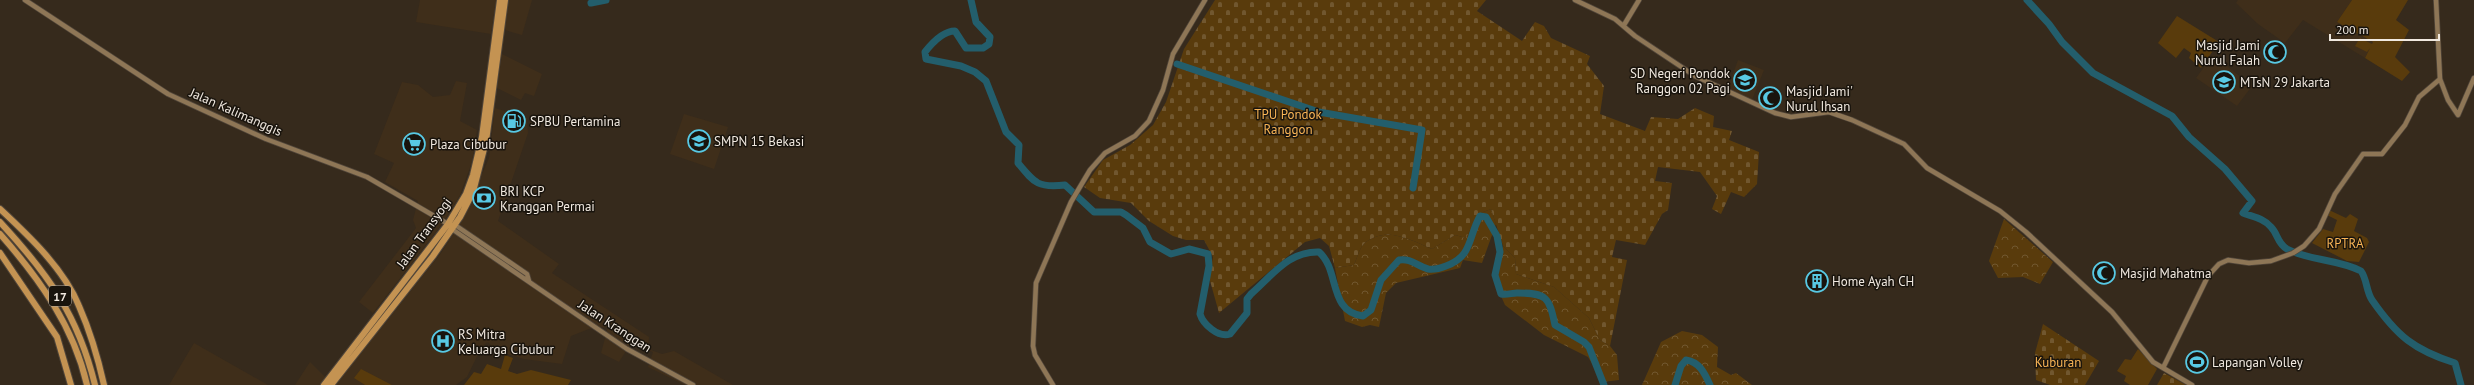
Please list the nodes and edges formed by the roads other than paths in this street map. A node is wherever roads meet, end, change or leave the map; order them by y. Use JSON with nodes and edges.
{"nodes":[{"id":1,"x":25,"y":0,"type":"edge"},
{"id":2,"x":500,"y":0,"type":"edge"},
{"id":3,"x":505,"y":0,"type":"edge"},
{"id":4,"x":1205,"y":0,"type":"edge"},
{"id":5,"x":1575,"y":0,"type":"edge"},
{"id":6,"x":1639,"y":0,"type":"edge"},
{"id":7,"x":2436,"y":0,"type":"edge"},
{"id":8,"x":1624,"y":25,"type":"junction"},
{"id":9,"x":2474,"y":78,"type":"edge"},
{"id":10,"x":2440,"y":79,"type":"junction"},
{"id":11,"x":0,"y":209,"type":"edge"},
{"id":12,"x":0,"y":222,"type":"edge"},
{"id":13,"x":448,"y":224,"type":"junction"},
{"id":14,"x":454,"y":227,"type":"junction"},
{"id":15,"x":0,"y":234,"type":"edge"},
{"id":16,"x":0,"y":253,"type":"edge"},
{"id":17,"x":2163,"y":368,"type":"junction"},
{"id":18,"x":71,"y":385,"type":"edge"},
{"id":19,"x":87,"y":385,"type":"edge"},
{"id":20,"x":96,"y":385,"type":"edge"},
{"id":21,"x":104,"y":385,"type":"edge"},
{"id":22,"x":324,"y":385,"type":"edge"},
{"id":23,"x":331,"y":385,"type":"edge"},
{"id":24,"x":692,"y":385,"type":"edge"},
{"id":25,"x":1053,"y":385,"type":"edge"},
{"id":26,"x":2192,"y":385,"type":"edge"}],
"edges":[{"from":1,"to":13,"type":"street","name":"Jalan Kalimanggis"},
{"from":2,"to":13,"type":"highway","name":"Jalan Transyogi"},
{"from":3,"to":14,"type":"highway","name":"Jalan Transyogi"},
{"from":4,"to":25,"type":"street"},
{"from":5,"to":8,"type":"street"},
{"from":6,"to":8,"type":"street"},
{"from":7,"to":10,"type":"street"},
{"from":8,"to":17,"type":"street"},
{"from":9,"to":10,"type":"street"},
{"from":10,"to":17,"type":"street"},
{"from":11,"to":21,"type":"highway"},
{"from":12,"to":20,"type":"highway","number":"17"},
{"from":13,"to":22,"type":"highway","name":"Jalan Transyogi"},
{"from":14,"to":23,"type":"highway","name":"Jalan Transyogi"},
{"from":14,"to":24,"type":"street","name":"Jalan Kranggan"},
{"from":15,"to":19,"type":"highway","number":"17"},
{"from":16,"to":18,"type":"highway"},
{"from":17,"to":26,"type":"street"}]}
